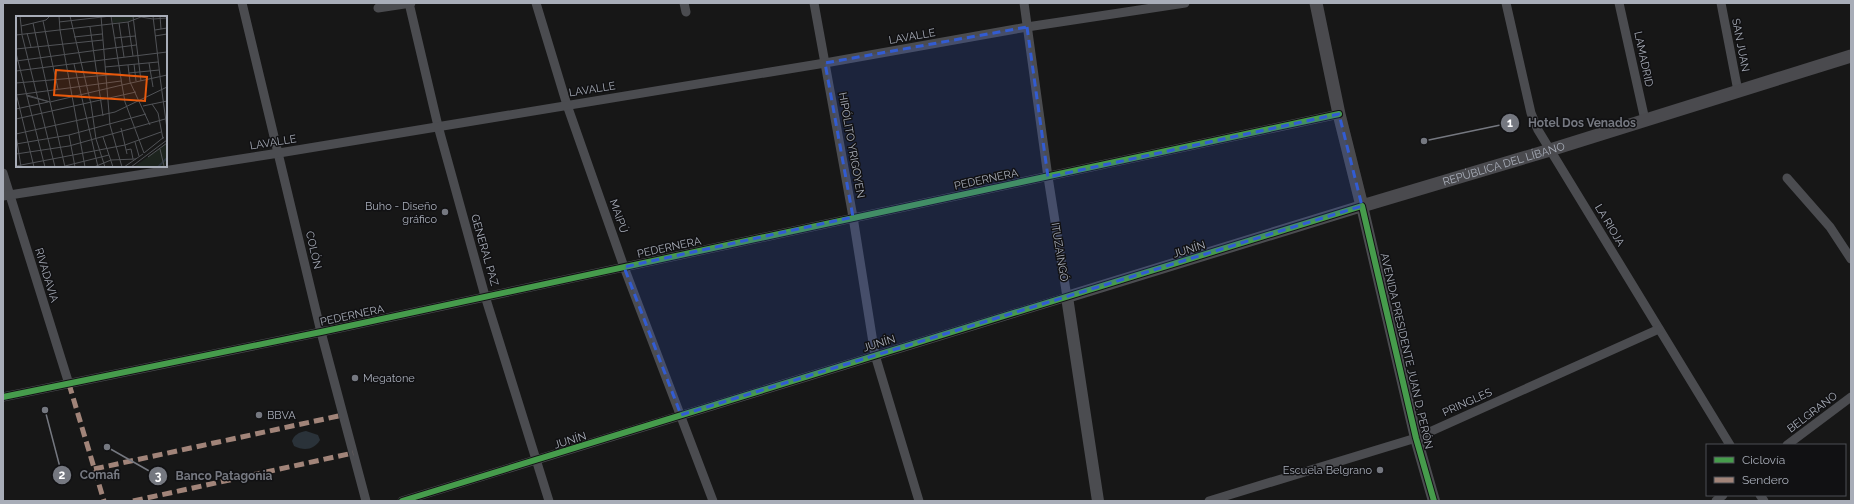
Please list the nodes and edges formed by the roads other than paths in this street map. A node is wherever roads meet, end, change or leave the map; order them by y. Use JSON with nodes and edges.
{"nodes":[{"id":1,"x":242,"y":3,"type":"edge"},
{"id":2,"x":410,"y":3,"type":"edge"},
{"id":3,"x":536,"y":3,"type":"edge"},
{"id":4,"x":814,"y":3,"type":"edge"},
{"id":5,"x":1024,"y":3,"type":"edge"},
{"id":6,"x":1185,"y":3,"type":"edge"},
{"id":7,"x":1316,"y":3,"type":"edge"},
{"id":8,"x":1506,"y":3,"type":"edge"},
{"id":9,"x":1619,"y":3,"type":"edge"},
{"id":10,"x":1722,"y":3,"type":"edge"},
{"id":11,"x":378,"y":8,"type":"dead end"},
{"id":12,"x":1027,"y":27,"type":"junction"},
{"id":13,"x":1851,"y":56,"type":"edge"},
{"id":14,"x":825,"y":63,"type":"junction"},
{"id":15,"x":1738,"y":91,"type":"junction"},
{"id":16,"x":567,"y":105,"type":"junction"},
{"id":17,"x":1339,"y":114,"type":"junction"},
{"id":18,"x":1645,"y":120,"type":"junction"},
{"id":19,"x":438,"y":126,"type":"junction"},
{"id":20,"x":1550,"y":150,"type":"junction"},
{"id":21,"x":279,"y":153,"type":"junction"},
{"id":22,"x":3,"y":173,"type":"edge"},
{"id":23,"x":1048,"y":177,"type":"junction"},
{"id":24,"x":1787,"y":178,"type":"dead end"},
{"id":25,"x":6,"y":195,"type":"edge"},
{"id":26,"x":1362,"y":206,"type":"junction"},
{"id":27,"x":853,"y":217,"type":"junction"},
{"id":28,"x":1851,"y":259,"type":"edge"},
{"id":29,"x":624,"y":267,"type":"junction"},
{"id":30,"x":485,"y":296,"type":"junction"},
{"id":31,"x":1067,"y":297,"type":"junction"},
{"id":32,"x":1659,"y":329,"type":"junction"},
{"id":33,"x":321,"y":332,"type":"junction"},
{"id":34,"x":875,"y":355,"type":"junction"},
{"id":35,"x":69,"y":384,"type":"junction"},
{"id":36,"x":3,"y":397,"type":"edge"},
{"id":37,"x":1851,"y":397,"type":"edge"},
{"id":38,"x":681,"y":416,"type":"junction"},
{"id":39,"x":1416,"y":438,"type":"junction"},
{"id":40,"x":1729,"y":444,"type":"edge"},
{"id":41,"x":1788,"y":444,"type":"edge"},
{"id":42,"x":538,"y":461,"type":"junction"},
{"id":43,"x":366,"y":501,"type":"edge"},
{"id":44,"x":402,"y":501,"type":"edge"},
{"id":45,"x":549,"y":501,"type":"edge"},
{"id":46,"x":713,"y":501,"type":"edge"},
{"id":47,"x":919,"y":501,"type":"edge"},
{"id":48,"x":1098,"y":501,"type":"edge"},
{"id":49,"x":1209,"y":501,"type":"edge"},
{"id":50,"x":1434,"y":501,"type":"edge"}],
"edges":[{"from":1,"to":21,"type":"street","name":"COLÓN"},
{"from":2,"to":11,"type":"street"},
{"from":2,"to":19,"type":"street","name":"GENERAL PAZ"},
{"from":3,"to":16,"type":"street","name":"MAIPÚ"},
{"from":4,"to":14,"type":"street","name":"HIPÓLITO YRIGOYEN"},
{"from":5,"to":12,"type":"street","name":"ITUZAINGÓ"},
{"from":6,"to":12,"type":"street","name":"LAVALLE"},
{"from":7,"to":17,"type":"main road","name":"AVENIDA PRESIDENTE JUAN D. PERÓN"},
{"from":8,"to":20,"type":"street","name":"LA RIOJA"},
{"from":9,"to":18,"type":"street","name":"LAMADRID"},
{"from":10,"to":15,"type":"street","name":"SAN JUAN"},
{"from":12,"to":14,"type":"street","name":"LAVALLE"},
{"from":12,"to":23,"type":"street","name":"ITUZAINGÓ"},
{"from":13,"to":15,"type":"main road","name":"REPÚBLICA DEL LÍBANO"},
{"from":14,"to":16,"type":"street","name":"LAVALLE"},
{"from":14,"to":27,"type":"street","name":"HIPÓLITO YRIGOYEN"},
{"from":15,"to":18,"type":"main road","name":"REPÚBLICA DEL LÍBANO"},
{"from":16,"to":19,"type":"street","name":"LAVALLE"},
{"from":16,"to":29,"type":"street","name":"MAIPÚ"},
{"from":17,"to":23,"type":"street","name":"PEDERNERA"},
{"from":17,"to":26,"type":"main road","name":"AVENIDA PRESIDENTE JUAN D. PERÓN"},
{"from":18,"to":20,"type":"main road","name":"REPÚBLICA DEL LÍBANO"},
{"from":19,"to":21,"type":"street","name":"LAVALLE"},
{"from":19,"to":30,"type":"street","name":"GENERAL PAZ"},
{"from":20,"to":26,"type":"main road","name":"REPÚBLICA DEL LÍBANO"},
{"from":20,"to":32,"type":"street","name":"LA RIOJA"},
{"from":21,"to":25,"type":"street","name":"LAVALLE"},
{"from":21,"to":33,"type":"street","name":"COLÓN"},
{"from":22,"to":25,"type":"street","name":"RIVADAVIA"},
{"from":23,"to":27,"type":"street","name":"PEDERNERA"},
{"from":23,"to":31,"type":"street","name":"ITUZAINGÓ"},
{"from":24,"to":28,"type":"street"},
{"from":25,"to":35,"type":"street","name":"RIVADAVIA"},
{"from":26,"to":31,"type":"street","name":"JUNÍN"},
{"from":26,"to":39,"type":"street","name":"AVENIDA PRESIDENTE JUAN D. PERÓN"},
{"from":27,"to":29,"type":"street","name":"PEDERNERA"},
{"from":27,"to":34,"type":"street","name":"HIPÓLITO YRIGOYEN"},
{"from":29,"to":30,"type":"street","name":"PEDERNERA"},
{"from":29,"to":38,"type":"street","name":"MAIPÚ"},
{"from":30,"to":33,"type":"street","name":"PEDERNERA"},
{"from":30,"to":42,"type":"street","name":"GENERAL PAZ"},
{"from":31,"to":34,"type":"street","name":"JUNÍN"},
{"from":31,"to":48,"type":"street","name":"ITUZAINGÓ"},
{"from":32,"to":39,"type":"street","name":"PRINGLES"},
{"from":32,"to":40,"type":"street","name":"LA RIOJA"},
{"from":33,"to":35,"type":"street","name":"PEDERNERA"},
{"from":33,"to":43,"type":"street","name":"COLÓN"},
{"from":34,"to":38,"type":"street","name":"JUNÍN"},
{"from":34,"to":47,"type":"street","name":"HIPÓLITO YRIGOYEN"},
{"from":35,"to":36,"type":"street","name":"PEDERNERA"},
{"from":37,"to":41,"type":"street","name":"BELGRANO"},
{"from":38,"to":42,"type":"street","name":"JUNÍN"},
{"from":38,"to":46,"type":"street","name":"MAIPÚ"},
{"from":39,"to":49,"type":"street","name":"PRINGLES"},
{"from":39,"to":50,"type":"street","name":"AVENIDA PRESIDENTE JUAN D. PERÓN"},
{"from":42,"to":44,"type":"street","name":"JUNÍN"},
{"from":42,"to":45,"type":"street","name":"GENERAL PAZ"}]}
